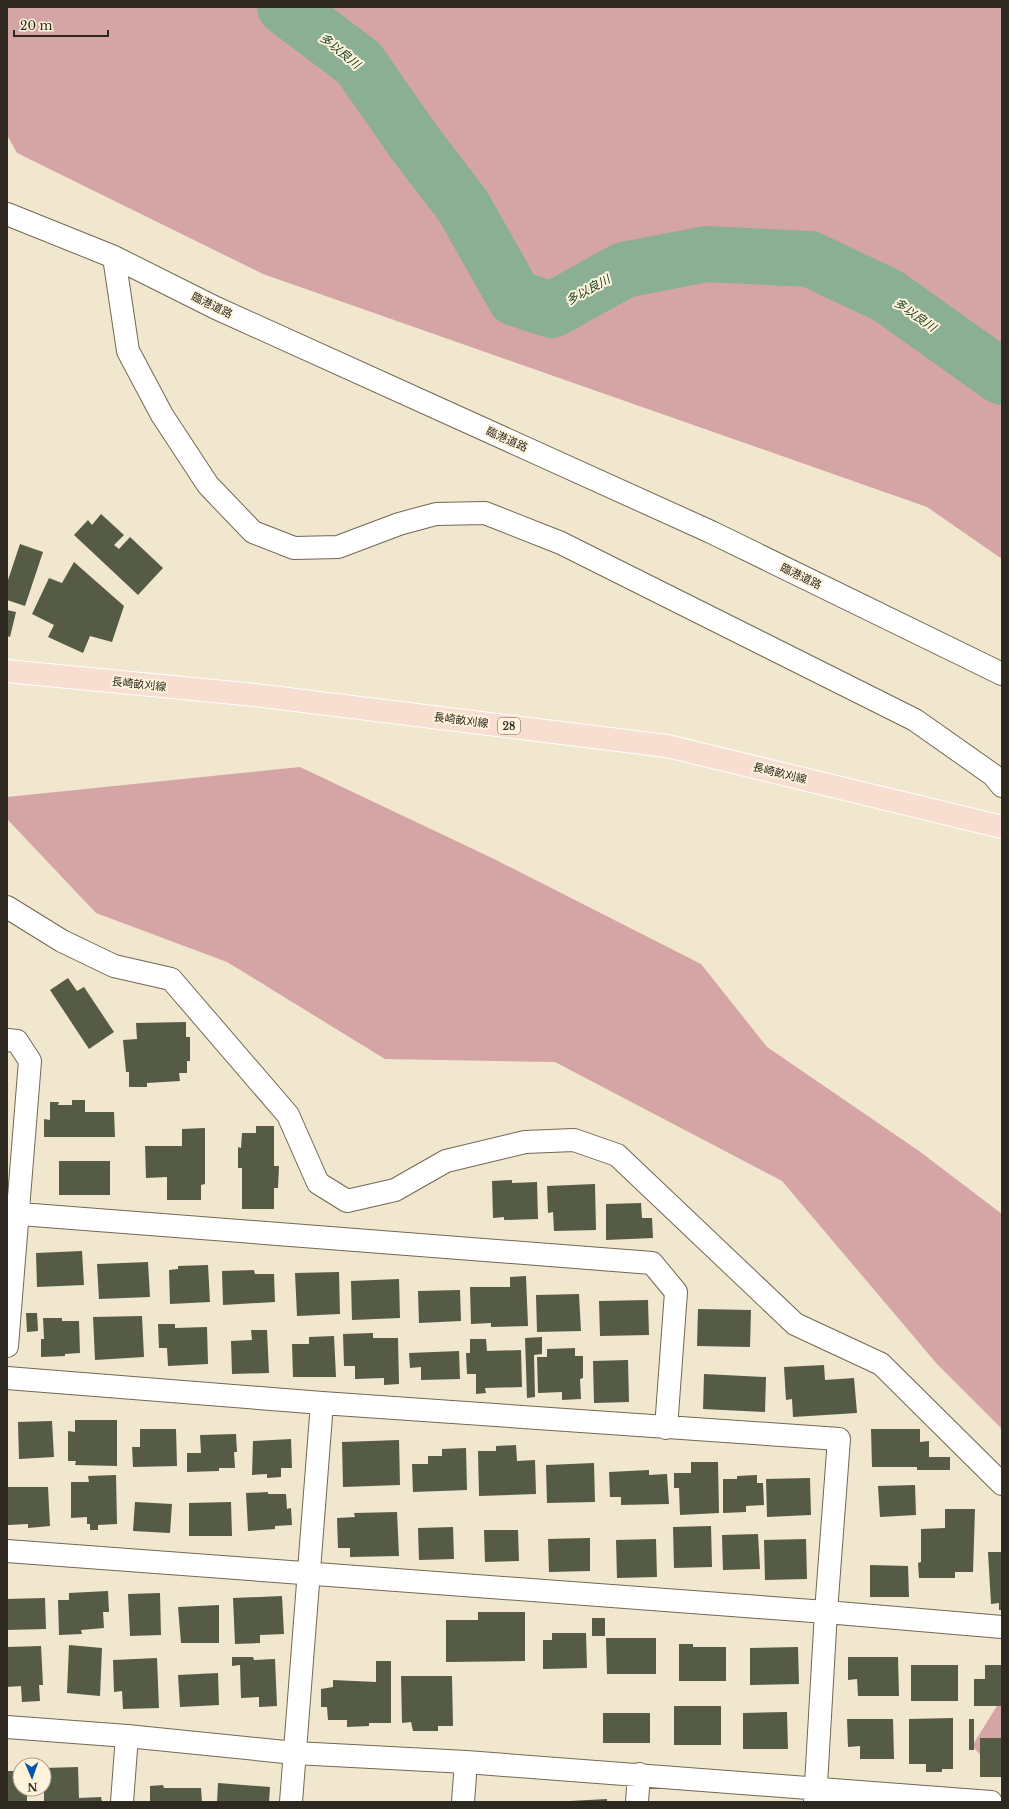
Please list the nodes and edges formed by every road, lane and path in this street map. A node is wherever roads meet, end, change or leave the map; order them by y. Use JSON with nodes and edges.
{"nodes":[{"id":1,"x":7,"y":214,"type":"edge"},
{"id":2,"x":114,"y":257,"type":"junction"},
{"id":3,"x":7,"y":671,"type":"edge"},
{"id":4,"x":1002,"y":674,"type":"edge"},
{"id":5,"x":1002,"y":786,"type":"edge"},
{"id":6,"x":1002,"y":828,"type":"edge"},
{"id":7,"x":7,"y":907,"type":"edge"},
{"id":8,"x":7,"y":1040,"type":"edge"},
{"id":9,"x":12,"y":1213,"type":"edge"},
{"id":10,"x":7,"y":1346,"type":"edge"},
{"id":11,"x":7,"y":1378,"type":"edge"},
{"id":12,"x":322,"y":1403,"type":"junction"},
{"id":13,"x":666,"y":1428,"type":"junction"},
{"id":14,"x":1002,"y":1484,"type":"edge"},
{"id":15,"x":7,"y":1551,"type":"edge"},
{"id":16,"x":307,"y":1574,"type":"junction"},
{"id":17,"x":826,"y":1612,"type":"junction"},
{"id":18,"x":1002,"y":1627,"type":"edge"},
{"id":19,"x":7,"y":1727,"type":"edge"},
{"id":20,"x":127,"y":1736,"type":"junction"},
{"id":21,"x":295,"y":1752,"type":"junction"},
{"id":22,"x":466,"y":1762,"type":"junction"},
{"id":23,"x":639,"y":1774,"type":"junction"},
{"id":24,"x":815,"y":1795,"type":"edge"},
{"id":25,"x":122,"y":1802,"type":"edge"},
{"id":26,"x":291,"y":1802,"type":"edge"},
{"id":27,"x":463,"y":1802,"type":"edge"},
{"id":28,"x":637,"y":1802,"type":"edge"},
{"id":29,"x":991,"y":1802,"type":"edge"}],
"edges":[{"from":1,"to":2,"type":"street","name":"臨港道路"},
{"from":2,"to":4,"type":"street","name":"臨港道路"},
{"from":2,"to":5,"type":"street"},
{"from":3,"to":6,"type":"main road","name":"長崎畝刈線","number":"28"},
{"from":7,"to":14,"type":"street"},
{"from":8,"to":9,"type":"street"},
{"from":9,"to":10,"type":"street"},
{"from":9,"to":13,"type":"street"},
{"from":11,"to":12,"type":"street"},
{"from":12,"to":13,"type":"street"},
{"from":12,"to":16,"type":"street"},
{"from":13,"to":17,"type":"street"},
{"from":15,"to":16,"type":"street"},
{"from":16,"to":17,"type":"street"},
{"from":16,"to":21,"type":"street"},
{"from":17,"to":18,"type":"street"},
{"from":17,"to":24,"type":"street"},
{"from":19,"to":20,"type":"street"},
{"from":20,"to":21,"type":"street"},
{"from":20,"to":25,"type":"street"},
{"from":21,"to":22,"type":"street"},
{"from":21,"to":26,"type":"street"},
{"from":22,"to":23,"type":"street"},
{"from":22,"to":27,"type":"street"},
{"from":23,"to":24,"type":"street"},
{"from":23,"to":28,"type":"street"},
{"from":24,"to":29,"type":"street"}]}
